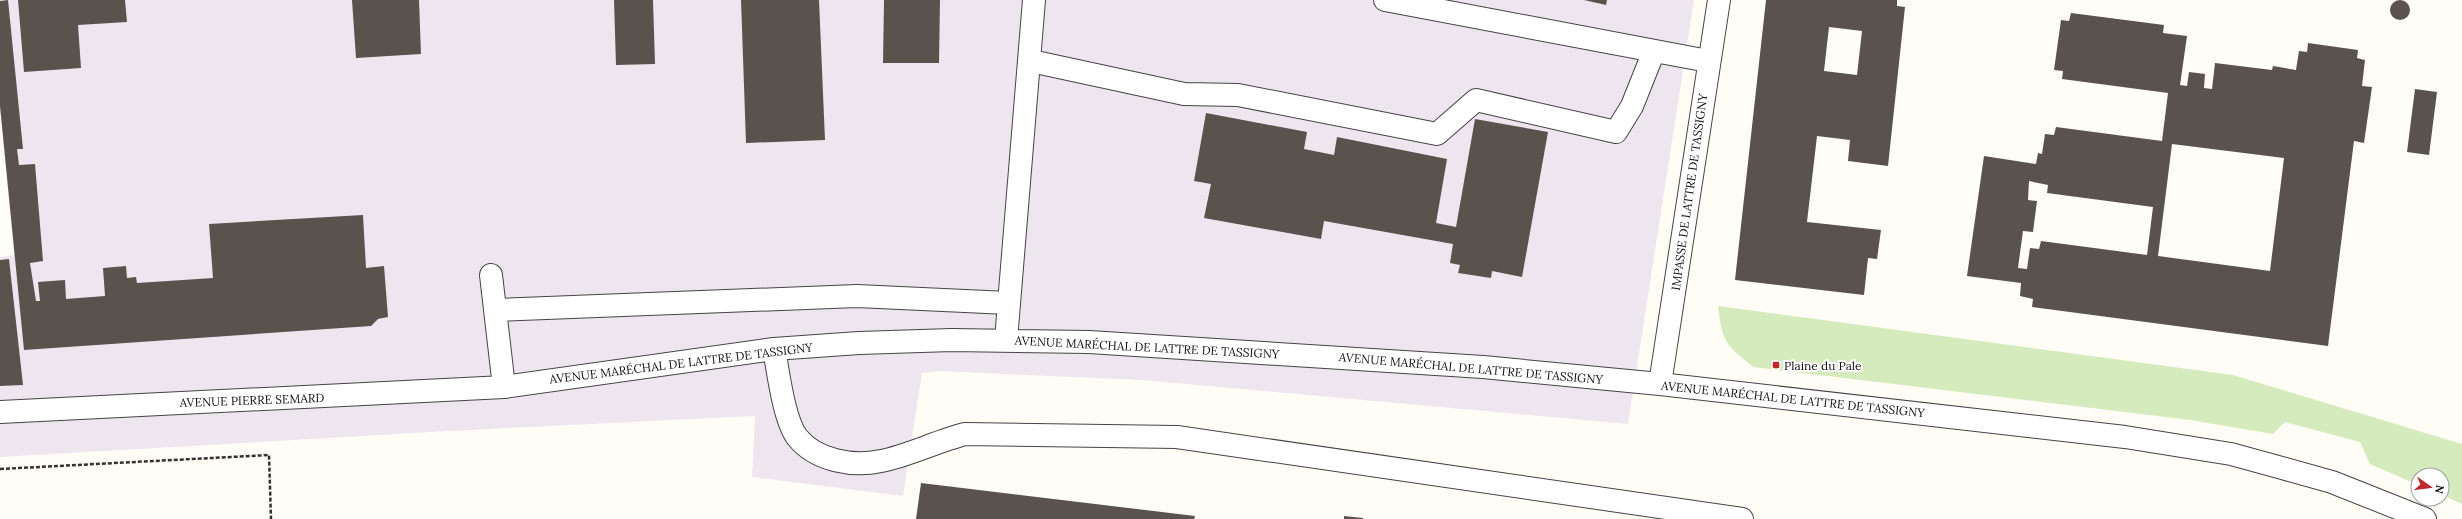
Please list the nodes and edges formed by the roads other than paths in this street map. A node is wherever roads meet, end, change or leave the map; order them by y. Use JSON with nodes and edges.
{"nodes":[{"id":1,"x":1034,"y":0,"type":"edge"},
{"id":2,"x":1385,"y":0,"type":"edge"},
{"id":3,"x":1719,"y":0,"type":"edge"},
{"id":4,"x":1654,"y":51,"type":"junction"},
{"id":5,"x":1031,"y":61,"type":"junction"},
{"id":6,"x":1708,"y":61,"type":"junction"},
{"id":7,"x":491,"y":275,"type":"dead end"},
{"id":8,"x":1008,"y":303,"type":"junction"},
{"id":9,"x":495,"y":310,"type":"junction"},
{"id":10,"x":1006,"y":340,"type":"junction"},
{"id":11,"x":774,"y":349,"type":"junction"},
{"id":12,"x":1660,"y":384,"type":"junction"},
{"id":13,"x":504,"y":387,"type":"junction"},
{"id":14,"x":0,"y":412,"type":"edge"},
{"id":15,"x":1742,"y":519,"type":"edge"},
{"id":16,"x":2425,"y":519,"type":"edge"}],
"edges":[{"from":1,"to":5,"type":"street"},
{"from":2,"to":4,"type":"street"},
{"from":3,"to":6,"type":"street","name":"IMPASSE DE LATTRE DE TASSIGNY"},
{"from":4,"to":5,"type":"street"},
{"from":4,"to":6,"type":"street"},
{"from":5,"to":8,"type":"street"},
{"from":6,"to":12,"type":"street","name":"IMPASSE DE LATTRE DE TASSIGNY"},
{"from":7,"to":9,"type":"street"},
{"from":8,"to":9,"type":"street"},
{"from":8,"to":10,"type":"street"},
{"from":9,"to":13,"type":"street"},
{"from":10,"to":11,"type":"street","name":"AVENUE MARÉCHAL DE LATTRE DE TASSIGNY"},
{"from":10,"to":12,"type":"street","name":"AVENUE MARÉCHAL DE LATTRE DE TASSIGNY"},
{"from":11,"to":13,"type":"street","name":"AVENUE MARÉCHAL DE LATTRE DE TASSIGNY"},
{"from":11,"to":15,"type":"street"},
{"from":12,"to":16,"type":"street","name":"AVENUE MARÉCHAL DE LATTRE DE TASSIGNY"},
{"from":13,"to":14,"type":"street","name":"AVENUE PIERRE SEMARD"}]}
